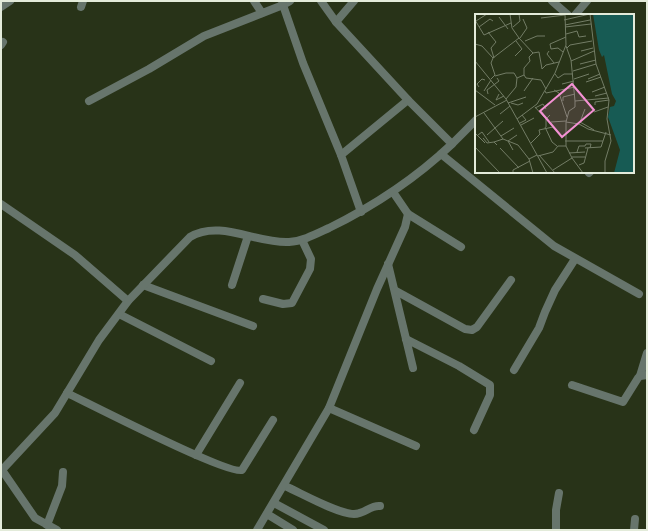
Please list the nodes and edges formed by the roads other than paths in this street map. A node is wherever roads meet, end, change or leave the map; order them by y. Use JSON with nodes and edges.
{"nodes":[{"id":1,"x":10,"y":1,"type":"edge"},
{"id":2,"x":254,"y":1,"type":"edge"},
{"id":3,"x":320,"y":1,"type":"edge"},
{"id":4,"x":354,"y":1,"type":"edge"},
{"id":5,"x":552,"y":1,"type":"edge"},
{"id":6,"x":587,"y":1,"type":"edge"},
{"id":7,"x":285,"y":2,"type":"edge"},
{"id":8,"x":1,"y":7,"type":"edge"},
{"id":9,"x":262,"y":13,"type":"junction"},
{"id":10,"x":567,"y":14,"type":"edge"},
{"id":11,"x":576,"y":14,"type":"edge"},
{"id":12,"x":336,"y":22,"type":"junction"},
{"id":13,"x":408,"y":100,"type":"junction"},
{"id":14,"x":89,"y":101,"type":"dead end"},
{"id":15,"x":475,"y":121,"type":"edge"},
{"id":16,"x":452,"y":144,"type":"junction"},
{"id":17,"x":442,"y":154,"type":"junction"},
{"id":18,"x":341,"y":155,"type":"junction"},
{"id":19,"x":393,"y":192,"type":"junction"},
{"id":20,"x":1,"y":204,"type":"edge"},
{"id":21,"x":361,"y":212,"type":"junction"},
{"id":22,"x":408,"y":214,"type":"junction"},
{"id":23,"x":248,"y":236,"type":"junction"},
{"id":24,"x":302,"y":240,"type":"junction"},
{"id":25,"x":461,"y":248,"type":"dead end"},
{"id":26,"x":576,"y":259,"type":"junction"},
{"id":27,"x":387,"y":268,"type":"junction"},
{"id":28,"x":511,"y":280,"type":"dead end"},
{"id":29,"x":143,"y":285,"type":"junction"},
{"id":30,"x":232,"y":285,"type":"dead end"},
{"id":31,"x":396,"y":291,"type":"junction"},
{"id":32,"x":639,"y":294,"type":"dead end"},
{"id":33,"x":263,"y":299,"type":"dead end"},
{"id":34,"x":128,"y":301,"type":"junction"},
{"id":35,"x":119,"y":314,"type":"junction"},
{"id":36,"x":252,"y":326,"type":"dead end"},
{"id":37,"x":406,"y":340,"type":"junction"},
{"id":38,"x":647,"y":354,"type":"edge"},
{"id":39,"x":211,"y":361,"type":"dead end"},
{"id":40,"x":413,"y":368,"type":"dead end"},
{"id":41,"x":514,"y":370,"type":"dead end"},
{"id":42,"x":644,"y":375,"type":"edge"},
{"id":43,"x":240,"y":383,"type":"dead end"},
{"id":44,"x":572,"y":385,"type":"dead end"},
{"id":45,"x":67,"y":393,"type":"junction"},
{"id":46,"x":329,"y":408,"type":"junction"},
{"id":47,"x":273,"y":420,"type":"dead end"},
{"id":48,"x":474,"y":430,"type":"dead end"},
{"id":49,"x":416,"y":446,"type":"dead end"},
{"id":50,"x":196,"y":455,"type":"junction"},
{"id":51,"x":1,"y":470,"type":"edge"},
{"id":52,"x":63,"y":472,"type":"dead end"},
{"id":53,"x":284,"y":486,"type":"junction"},
{"id":54,"x":559,"y":493,"type":"dead end"},
{"id":55,"x":274,"y":503,"type":"junction"},
{"id":56,"x":380,"y":506,"type":"dead end"},
{"id":57,"x":267,"y":514,"type":"junction"},
{"id":58,"x":635,"y":519,"type":"dead end"},
{"id":59,"x":47,"y":525,"type":"junction"},
{"id":60,"x":57,"y":530,"type":"edge"},
{"id":61,"x":258,"y":530,"type":"edge"},
{"id":62,"x":293,"y":530,"type":"edge"},
{"id":63,"x":324,"y":530,"type":"edge"},
{"id":64,"x":556,"y":530,"type":"edge"},
{"id":65,"x":634,"y":530,"type":"edge"}],
"edges":[{"from":1,"to":8,"type":"street"},
{"from":2,"to":9,"type":"street"},
{"from":3,"to":12,"type":"street"},
{"from":4,"to":12,"type":"street"},
{"from":5,"to":10,"type":"street"},
{"from":6,"to":11,"type":"street"},
{"from":7,"to":9,"type":"street"},
{"from":7,"to":18,"type":"street"},
{"from":9,"to":14,"type":"street"},
{"from":12,"to":13,"type":"street"},
{"from":13,"to":16,"type":"street"},
{"from":13,"to":18,"type":"street"},
{"from":15,"to":16,"type":"street"},
{"from":16,"to":17,"type":"street"},
{"from":17,"to":19,"type":"street"},
{"from":17,"to":26,"type":"street"},
{"from":18,"to":21,"type":"street"},
{"from":19,"to":21,"type":"street"},
{"from":19,"to":22,"type":"street"},
{"from":20,"to":34,"type":"street"},
{"from":21,"to":24,"type":"street"},
{"from":22,"to":25,"type":"street"},
{"from":22,"to":27,"type":"street"},
{"from":23,"to":24,"type":"street"},
{"from":23,"to":29,"type":"street"},
{"from":23,"to":30,"type":"street"},
{"from":24,"to":33,"type":"street"},
{"from":26,"to":32,"type":"street"},
{"from":26,"to":41,"type":"street"},
{"from":27,"to":31,"type":"street"},
{"from":27,"to":46,"type":"street"},
{"from":28,"to":31,"type":"street"},
{"from":29,"to":34,"type":"street"},
{"from":29,"to":36,"type":"street"},
{"from":31,"to":37,"type":"street"},
{"from":34,"to":35,"type":"street"},
{"from":35,"to":39,"type":"street"},
{"from":35,"to":45,"type":"street"},
{"from":37,"to":40,"type":"street"},
{"from":37,"to":48,"type":"street"},
{"from":38,"to":42,"type":"street"},
{"from":42,"to":44,"type":"street"},
{"from":43,"to":50,"type":"street"},
{"from":45,"to":50,"type":"street"},
{"from":45,"to":51,"type":"street"},
{"from":46,"to":49,"type":"street"},
{"from":46,"to":53,"type":"street"},
{"from":47,"to":50,"type":"street"},
{"from":51,"to":59,"type":"street"},
{"from":52,"to":59,"type":"street"},
{"from":53,"to":55,"type":"street"},
{"from":53,"to":56,"type":"street"},
{"from":54,"to":64,"type":"street"},
{"from":55,"to":57,"type":"street"},
{"from":55,"to":63,"type":"street"},
{"from":57,"to":61,"type":"street"},
{"from":57,"to":62,"type":"street"},
{"from":58,"to":65,"type":"street"},
{"from":59,"to":60,"type":"street"}]}
